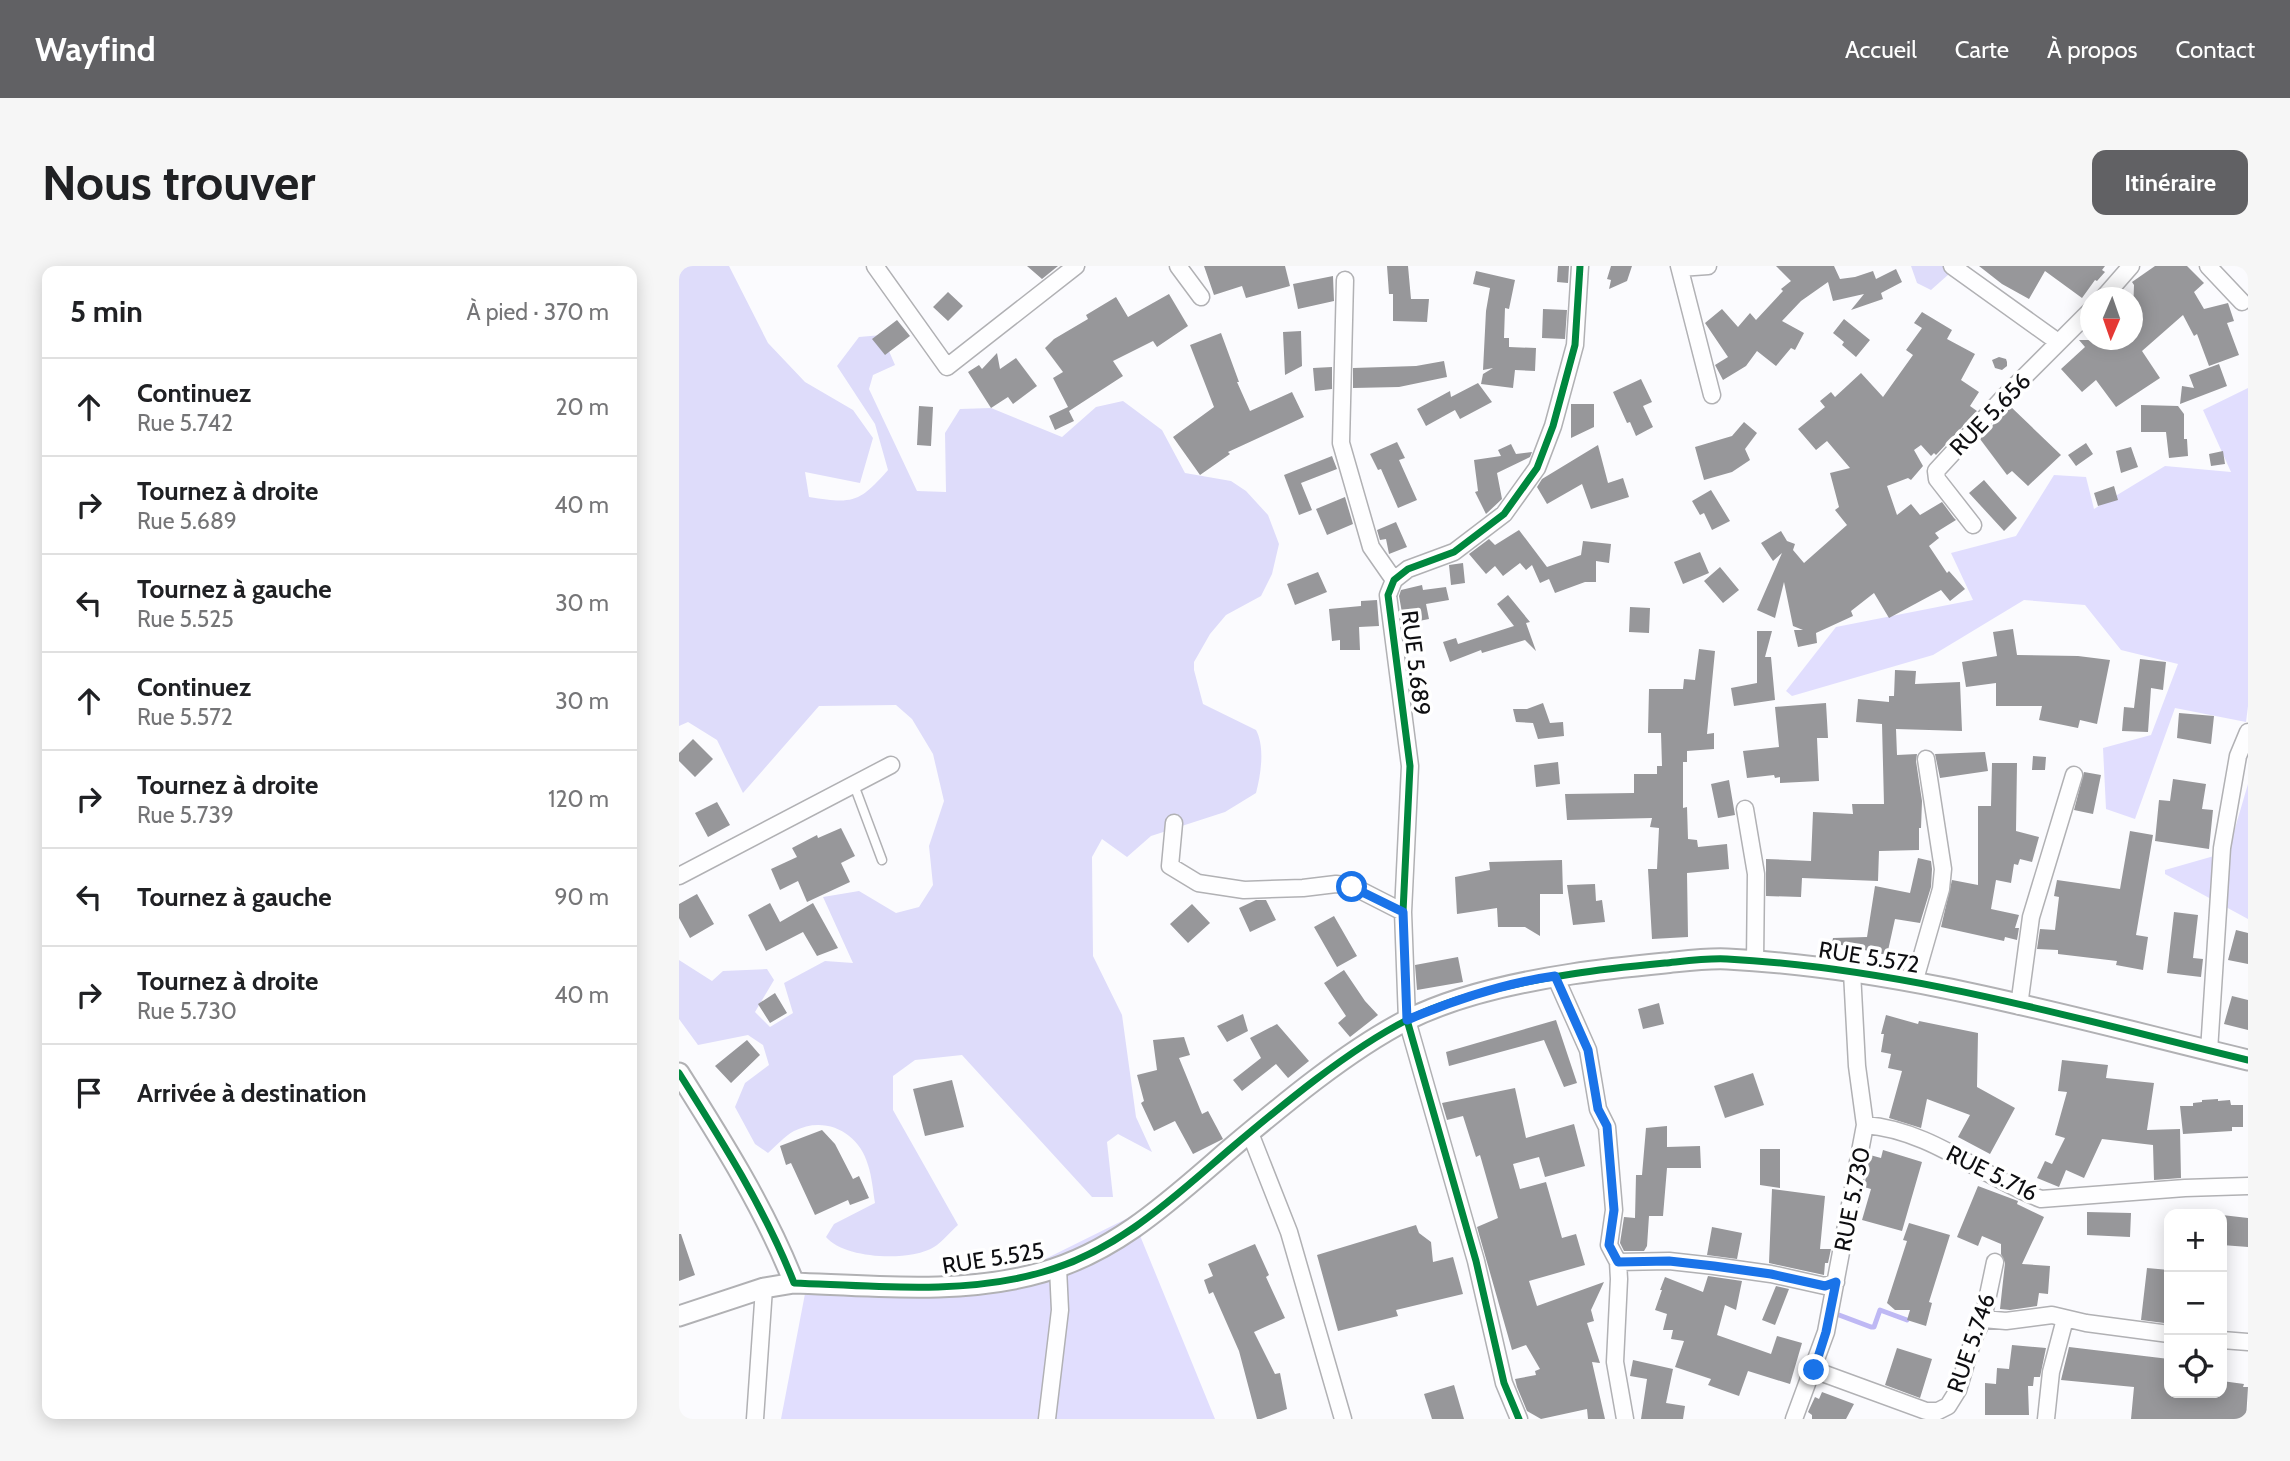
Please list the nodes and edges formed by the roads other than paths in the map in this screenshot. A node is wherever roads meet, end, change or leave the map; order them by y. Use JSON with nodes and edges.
{"nodes":[{"id":1,"x":875,"y":266,"type":"edge"},
{"id":2,"x":1076,"y":266,"type":"edge"},
{"id":3,"x":1178,"y":266,"type":"edge"},
{"id":4,"x":1580,"y":266,"type":"edge"},
{"id":5,"x":1708,"y":266,"type":"edge"},
{"id":6,"x":1952,"y":266,"type":"edge"},
{"id":7,"x":2131,"y":266,"type":"edge"},
{"id":8,"x":2208,"y":266,"type":"edge"},
{"id":9,"x":1679,"y":267,"type":"edge"},
{"id":10,"x":1345,"y":281,"type":"dead end"},
{"id":11,"x":2113,"y":287,"type":"edge"},
{"id":12,"x":1201,"y":297,"type":"dead end"},
{"id":13,"x":2242,"y":302,"type":"dead end"},
{"id":14,"x":2080,"y":321,"type":"edge"},
{"id":15,"x":2058,"y":342,"type":"junction"},
{"id":16,"x":1712,"y":395,"type":"dead end"},
{"id":17,"x":1973,"y":525,"type":"dead end"},
{"id":18,"x":1394,"y":579,"type":"junction"},
{"id":19,"x":2248,"y":732,"type":"edge"},
{"id":20,"x":1926,"y":759,"type":"dead end"},
{"id":21,"x":891,"y":765,"type":"dead end"},
{"id":22,"x":2074,"y":775,"type":"dead end"},
{"id":23,"x":854,"y":785,"type":"junction"},
{"id":24,"x":2241,"y":785,"type":"edge"},
{"id":25,"x":1745,"y":809,"type":"dead end"},
{"id":26,"x":1174,"y":823,"type":"dead end"},
{"id":27,"x":882,"y":860,"type":"dead end"},
{"id":28,"x":679,"y":876,"type":"edge"},
{"id":29,"x":1403,"y":912,"type":"junction"},
{"id":30,"x":1755,"y":961,"type":"junction"},
{"id":31,"x":1853,"y":972,"type":"junction"},
{"id":32,"x":1555,"y":976,"type":"junction"},
{"id":33,"x":1914,"y":983,"type":"junction"},
{"id":34,"x":1479,"y":995,"type":"joint"},
{"id":35,"x":2019,"y":1006,"type":"junction"},
{"id":36,"x":1407,"y":1020,"type":"junction"},
{"id":37,"x":2209,"y":1051,"type":"junction"},
{"id":38,"x":2248,"y":1060,"type":"edge"},
{"id":39,"x":679,"y":1073,"type":"edge"},
{"id":40,"x":1865,"y":1125,"type":"junction"},
{"id":41,"x":1250,"y":1133,"type":"junction"},
{"id":42,"x":2248,"y":1186,"type":"edge"},
{"id":43,"x":1618,"y":1262,"type":"junction"},
{"id":44,"x":1995,"y":1262,"type":"dead end"},
{"id":45,"x":1058,"y":1268,"type":"junction"},
{"id":46,"x":1836,"y":1282,"type":"junction"},
{"id":47,"x":794,"y":1283,"type":"junction"},
{"id":48,"x":764,"y":1288,"type":"junction"},
{"id":49,"x":679,"y":1316,"type":"edge"},
{"id":50,"x":2065,"y":1318,"type":"junction"},
{"id":51,"x":1983,"y":1319,"type":"junction"},
{"id":52,"x":2164,"y":1333,"type":"edge"},
{"id":53,"x":2227,"y":1340,"type":"edge"},
{"id":54,"x":2248,"y":1342,"type":"edge"},
{"id":55,"x":1814,"y":1370,"type":"junction"},
{"id":56,"x":755,"y":1419,"type":"edge"},
{"id":57,"x":1048,"y":1419,"type":"edge"},
{"id":58,"x":1343,"y":1419,"type":"edge"},
{"id":59,"x":1519,"y":1419,"type":"edge"},
{"id":60,"x":1625,"y":1419,"type":"edge"},
{"id":61,"x":1794,"y":1419,"type":"edge"},
{"id":62,"x":2046,"y":1419,"type":"edge"}],
"edges":[{"from":1,"to":2,"type":"street"},
{"from":3,"to":12,"type":"street"},
{"from":4,"to":18,"type":"street","name":"RUE 5.689"},
{"from":5,"to":9,"type":"street"},
{"from":6,"to":15,"type":"street"},
{"from":7,"to":11,"type":"street"},
{"from":8,"to":13,"type":"street"},
{"from":9,"to":16,"type":"street"},
{"from":10,"to":18,"type":"street"},
{"from":14,"to":15,"type":"street","name":"RUE 5.656"},
{"from":15,"to":17,"type":"street","name":"RUE 5.656"},
{"from":18,"to":29,"type":"street","name":"RUE 5.689"},
{"from":19,"to":24,"type":"street"},
{"from":20,"to":33,"type":"street"},
{"from":21,"to":23,"type":"street"},
{"from":22,"to":35,"type":"street"},
{"from":23,"to":27,"type":"lane"},
{"from":23,"to":28,"type":"street"},
{"from":24,"to":37,"type":"street"},
{"from":25,"to":30,"type":"street"},
{"from":26,"to":29,"type":"street"},
{"from":29,"to":36,"type":"street","name":"RUE 5.689"},
{"from":30,"to":31,"type":"street","name":"RUE 5.572"},
{"from":30,"to":32,"type":"street","name":"RUE 5.572"},
{"from":31,"to":33,"type":"street","name":"RUE 5.572"},
{"from":31,"to":40,"type":"street","name":"RUE 5.730"},
{"from":32,"to":34,"type":"street","name":"RUE 5.572"},
{"from":32,"to":43,"type":"street"},
{"from":33,"to":35,"type":"street","name":"RUE 5.572"},
{"from":34,"to":36,"type":"street","name":"RUE 5.525"},
{"from":35,"to":37,"type":"street","name":"RUE 5.572"},
{"from":36,"to":41,"type":"street","name":"RUE 5.525"},
{"from":36,"to":59,"type":"street","name":"RUE 5.689"},
{"from":37,"to":38,"type":"street","name":"RUE 5.572"},
{"from":39,"to":47,"type":"street"},
{"from":40,"to":42,"type":"street","name":"RUE 5.716"},
{"from":40,"to":46,"type":"street","name":"RUE 5.730"},
{"from":41,"to":45,"type":"street","name":"RUE 5.525"},
{"from":41,"to":58,"type":"street"},
{"from":43,"to":46,"type":"street"},
{"from":43,"to":60,"type":"street"},
{"from":44,"to":51,"type":"street","name":"RUE 5.746"},
{"from":45,"to":47,"type":"street","name":"RUE 5.525"},
{"from":45,"to":57,"type":"street"},
{"from":46,"to":55,"type":"street","name":"RUE 5.730"},
{"from":47,"to":48,"type":"street","name":"RUE 5.525"},
{"from":48,"to":49,"type":"street","name":"RUE 5.525"},
{"from":48,"to":56,"type":"street"},
{"from":50,"to":51,"type":"street"},
{"from":50,"to":52,"type":"street"},
{"from":50,"to":62,"type":"street"},
{"from":51,"to":55,"type":"street","name":"RUE 5.746"},
{"from":53,"to":54,"type":"street"},
{"from":55,"to":61,"type":"street","name":"RUE 5.730"}]}
